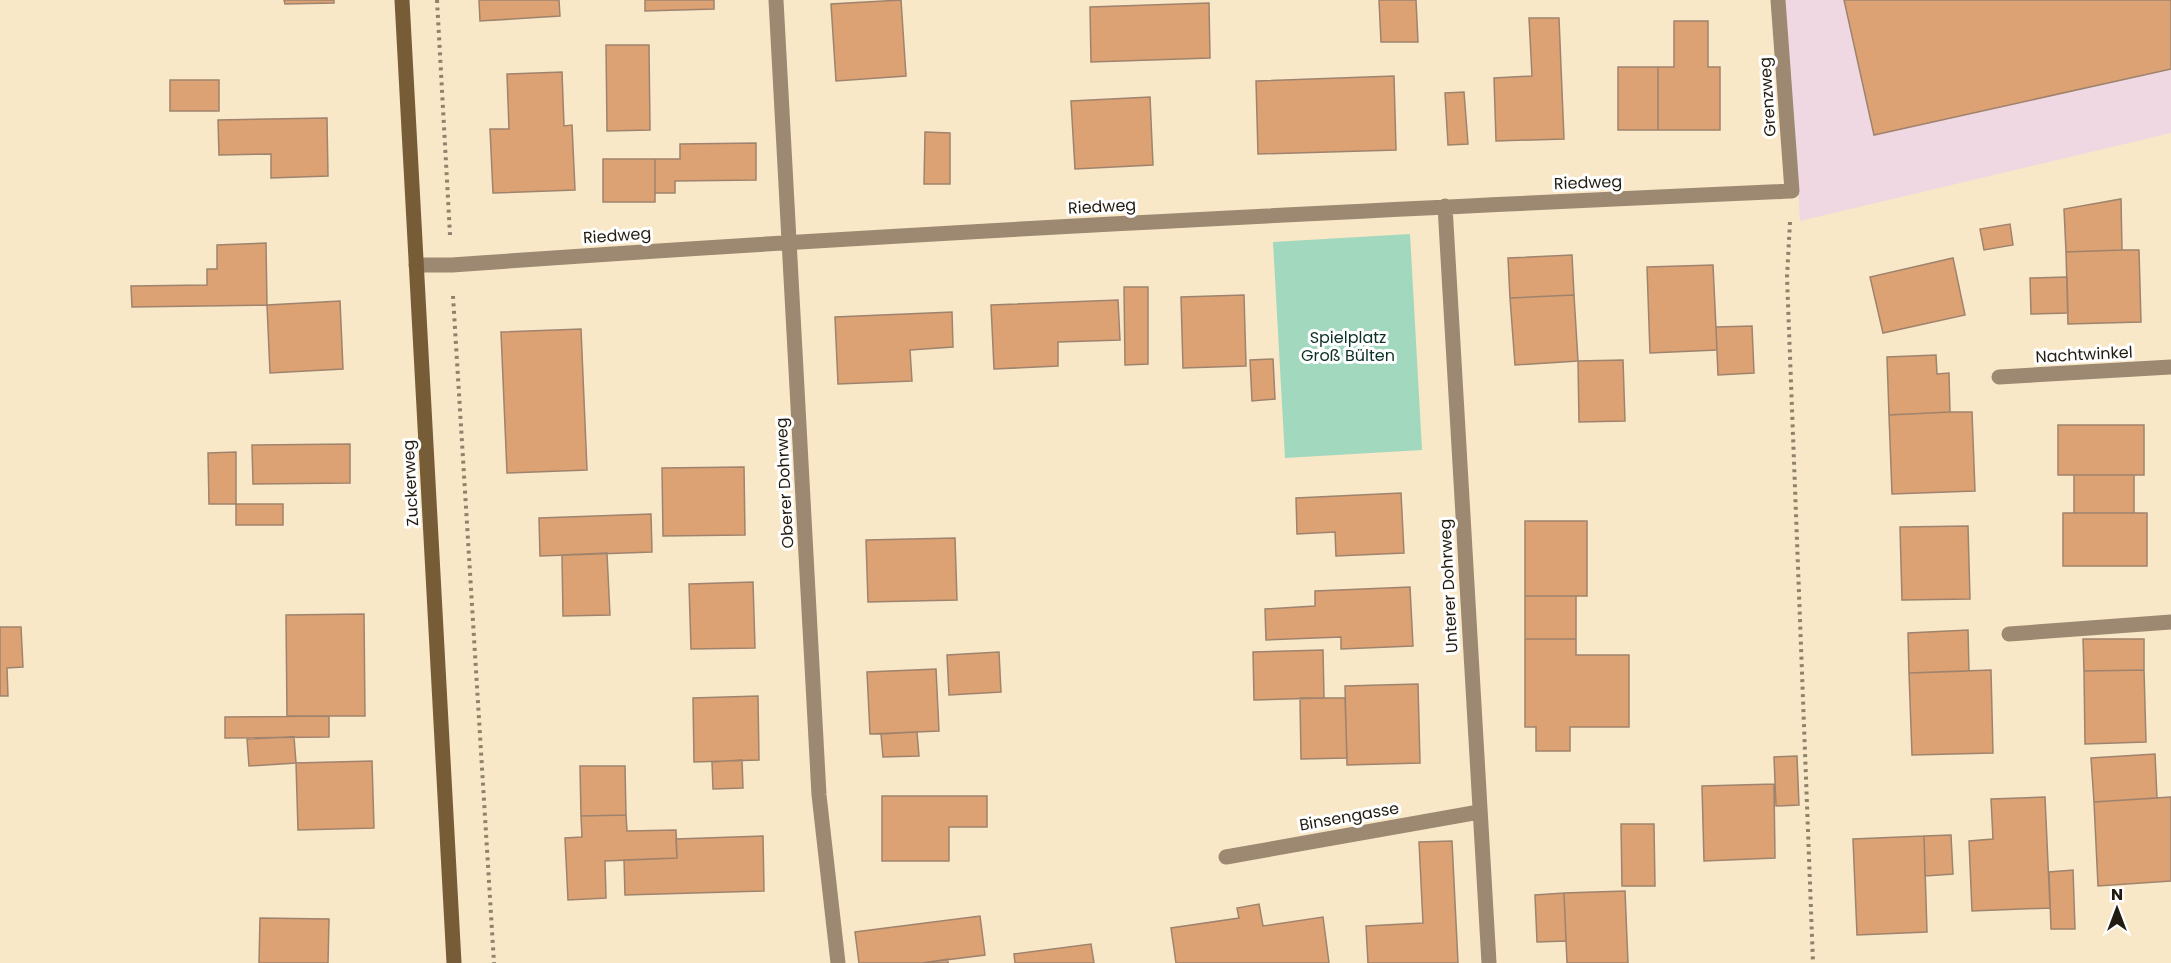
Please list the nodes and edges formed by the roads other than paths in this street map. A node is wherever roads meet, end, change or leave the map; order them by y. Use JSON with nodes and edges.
{"nodes":[{"id":1,"x":402,"y":0,"type":"edge"},
{"id":2,"x":776,"y":0,"type":"edge"},
{"id":3,"x":1778,"y":0,"type":"edge"},
{"id":4,"x":1792,"y":191,"type":"joint"},
{"id":5,"x":1445,"y":206,"type":"junction"},
{"id":6,"x":789,"y":241,"type":"junction"},
{"id":7,"x":416,"y":265,"type":"junction"},
{"id":8,"x":2171,"y":368,"type":"edge"},
{"id":9,"x":1999,"y":377,"type":"dead end"},
{"id":10,"x":2171,"y":622,"type":"edge"},
{"id":11,"x":2009,"y":634,"type":"dead end"},
{"id":12,"x":1479,"y":812,"type":"junction"},
{"id":13,"x":1226,"y":857,"type":"dead end"},
{"id":14,"x":454,"y":963,"type":"edge"},
{"id":15,"x":838,"y":963,"type":"edge"},
{"id":16,"x":1490,"y":963,"type":"edge"}],
"edges":[{"from":1,"to":7,"type":"street","name":"Zuckerweg"},
{"from":2,"to":6,"type":"street","name":"Oberer Dohrweg"},
{"from":3,"to":4,"type":"street","name":"Grenzweg"},
{"from":4,"to":5,"type":"street","name":"Riedweg"},
{"from":5,"to":6,"type":"street","name":"Riedweg"},
{"from":5,"to":12,"type":"street","name":"Unterer Dohrweg"},
{"from":6,"to":7,"type":"street","name":"Riedweg"},
{"from":6,"to":15,"type":"street","name":"Oberer Dohrweg"},
{"from":7,"to":14,"type":"street","name":"Zuckerweg"},
{"from":8,"to":9,"type":"street","name":"Nachtwinkel"},
{"from":10,"to":11,"type":"street"},
{"from":12,"to":13,"type":"street","name":"Binsengasse"},
{"from":12,"to":16,"type":"street","name":"Unterer Dohrweg"}]}
